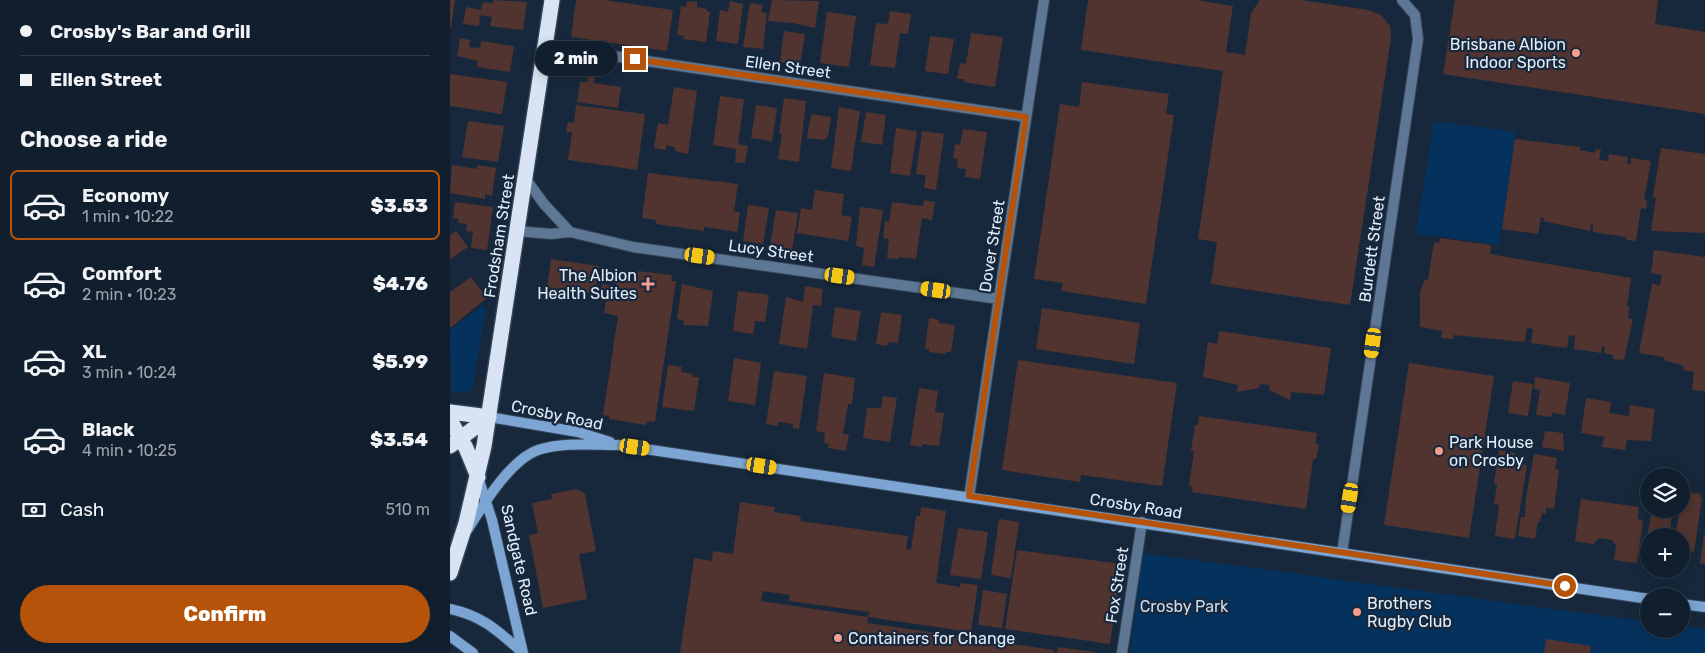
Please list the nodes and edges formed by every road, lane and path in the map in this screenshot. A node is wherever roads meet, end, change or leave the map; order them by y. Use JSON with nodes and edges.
{"nodes":[{"id":1,"x":552,"y":0,"type":"edge"},
{"id":2,"x":1044,"y":0,"type":"edge"},
{"id":3,"x":1402,"y":0,"type":"edge"},
{"id":4,"x":545,"y":46,"type":"junction"},
{"id":5,"x":1026,"y":117,"type":"junction"},
{"id":6,"x":525,"y":178,"type":"junction"},
{"id":7,"x":517,"y":231,"type":"junction"},
{"id":8,"x":570,"y":232,"type":"junction"},
{"id":9,"x":999,"y":299,"type":"junction"},
{"id":10,"x":450,"y":412,"type":"edge"},
{"id":11,"x":489,"y":417,"type":"junction"},
{"id":12,"x":450,"y":420,"type":"edge"},
{"id":13,"x":455,"y":442,"type":"edge"},
{"id":14,"x":618,"y":445,"type":"junction"},
{"id":15,"x":478,"y":477,"type":"junction"},
{"id":16,"x":969,"y":496,"type":"junction"},
{"id":17,"x":486,"y":501,"type":"junction"},
{"id":18,"x":1142,"y":522,"type":"junction"},
{"id":19,"x":461,"y":541,"type":"junction"},
{"id":20,"x":1342,"y":552,"type":"junction"},
{"id":21,"x":450,"y":573,"type":"edge"},
{"id":22,"x":1640,"y":598,"type":"edge"},
{"id":23,"x":1690,"y":605,"type":"edge"},
{"id":24,"x":1705,"y":607,"type":"edge"},
{"id":25,"x":450,"y":609,"type":"edge"},
{"id":26,"x":450,"y":636,"type":"edge"},
{"id":27,"x":473,"y":653,"type":"edge"},
{"id":28,"x":523,"y":653,"type":"edge"},
{"id":29,"x":1122,"y":653,"type":"edge"}],
"edges":[{"from":1,"to":4,"type":"highway","name":"Frodsham Street"},
{"from":2,"to":5,"type":"street","name":"Dover Street"},
{"from":3,"to":20,"type":"street","name":"Burdett Street"},
{"from":4,"to":5,"type":"street","name":"Ellen Street"},
{"from":4,"to":6,"type":"highway","name":"Frodsham Street"},
{"from":5,"to":9,"type":"street","name":"Dover Street"},
{"from":6,"to":7,"type":"highway","name":"Frodsham Street"},
{"from":6,"to":8,"type":"street"},
{"from":7,"to":8,"type":"street","name":"Lucy Street"},
{"from":7,"to":11,"type":"highway","name":"Frodsham Street"},
{"from":8,"to":9,"type":"street","name":"Lucy Street"},
{"from":9,"to":16,"type":"street","name":"Dover Street"},
{"from":10,"to":11,"type":"highway"},
{"from":11,"to":13,"type":"highway"},
{"from":11,"to":14,"type":"street","name":"Crosby Road"},
{"from":11,"to":15,"type":"highway","name":"Frodsham Street"},
{"from":12,"to":13,"type":"highway","name":"Sandgate Road"},
{"from":13,"to":15,"type":"highway","name":"Sandgate Road"},
{"from":14,"to":16,"type":"street","name":"Crosby Road"},
{"from":14,"to":17,"type":"street","name":"Crosby Road"},
{"from":15,"to":17,"type":"street","name":"Sandgate Road"},
{"from":15,"to":19,"type":"highway"},
{"from":16,"to":18,"type":"street","name":"Crosby Road"},
{"from":17,"to":19,"type":"street","name":"Crosby Road"},
{"from":17,"to":28,"type":"street","name":"Sandgate Road"},
{"from":18,"to":20,"type":"street","name":"Crosby Road"},
{"from":18,"to":29,"type":"street","name":"Fox Street"},
{"from":19,"to":21,"type":"highway"},
{"from":20,"to":22,"type":"street","name":"Crosby Road"},
{"from":23,"to":24,"type":"street"},
{"from":25,"to":28,"type":"street","name":"Sandgate Road"},
{"from":26,"to":27,"type":"street"}]}
